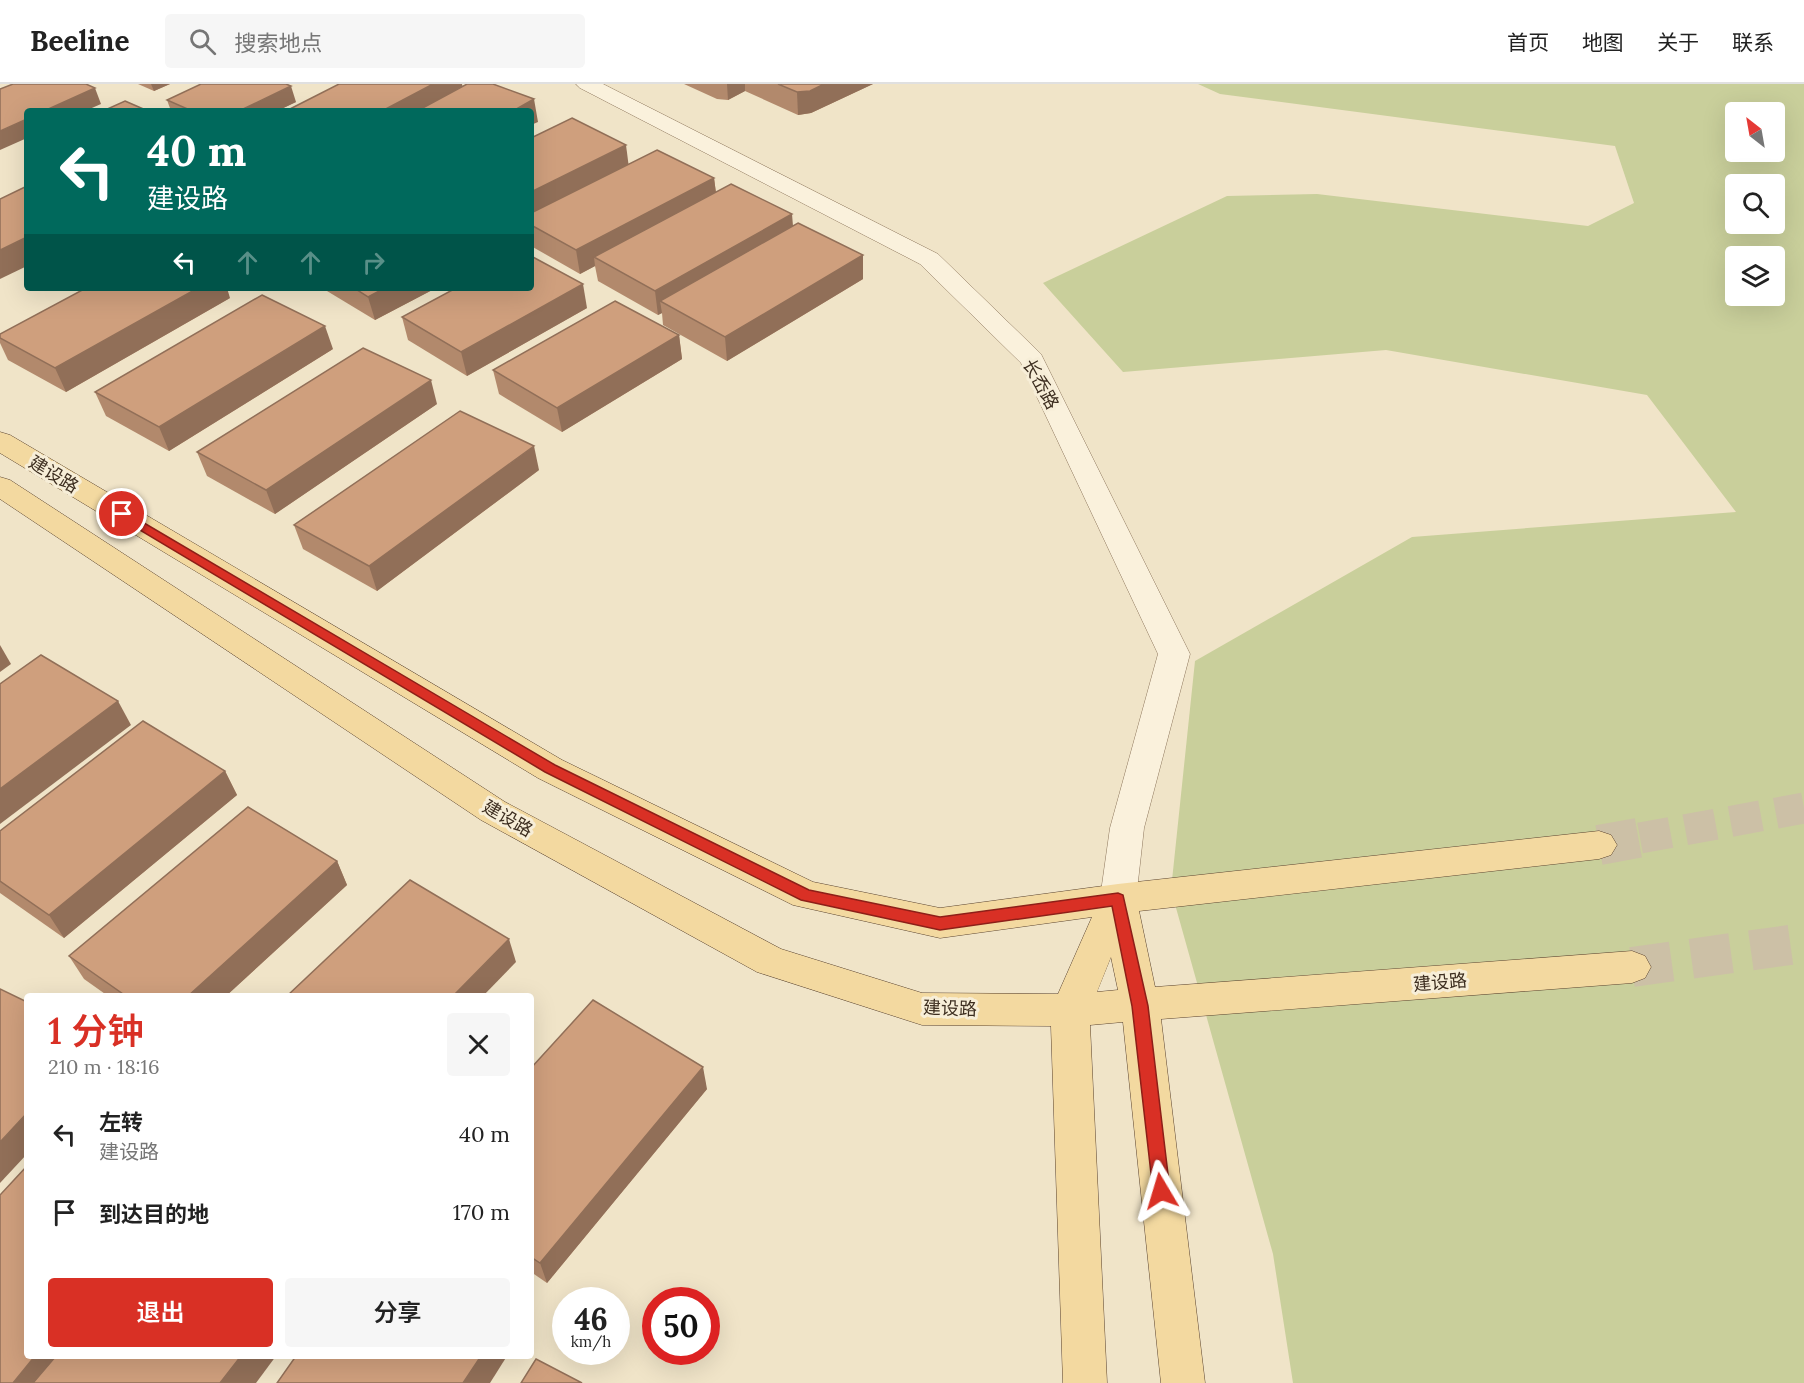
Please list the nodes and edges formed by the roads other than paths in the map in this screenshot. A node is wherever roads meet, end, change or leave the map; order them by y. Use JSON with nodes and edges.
{"nodes":[{"id":1,"x":587,"y":84,"type":"edge"},
{"id":2,"x":0,"y":441,"type":"edge"},
{"id":3,"x":0,"y":486,"type":"edge"},
{"id":4,"x":1599,"y":845,"type":"tunnel mouth"},
{"id":5,"x":1118,"y":899,"type":"junction"},
{"id":6,"x":1632,"y":967,"type":"tunnel mouth"},
{"id":7,"x":1140,"y":1006,"type":"junction"},
{"id":8,"x":1070,"y":1010,"type":"junction"},
{"id":9,"x":1085,"y":1383,"type":"edge"},
{"id":10,"x":1183,"y":1383,"type":"edge"}],
"edges":[{"from":1,"to":5,"type":"street","name":"长岙路"},
{"from":2,"to":5,"type":"main road","name":"建设路"},
{"from":3,"to":8,"type":"main road","name":"建设路"},
{"from":4,"to":5,"type":"main road","name":"建设路"},
{"from":5,"to":7,"type":"main road"},
{"from":5,"to":8,"type":"main road"},
{"from":6,"to":7,"type":"main road","name":"建设路"},
{"from":7,"to":8,"type":"main road","name":"建设路"},
{"from":7,"to":10,"type":"main road"},
{"from":8,"to":9,"type":"main road"}]}
